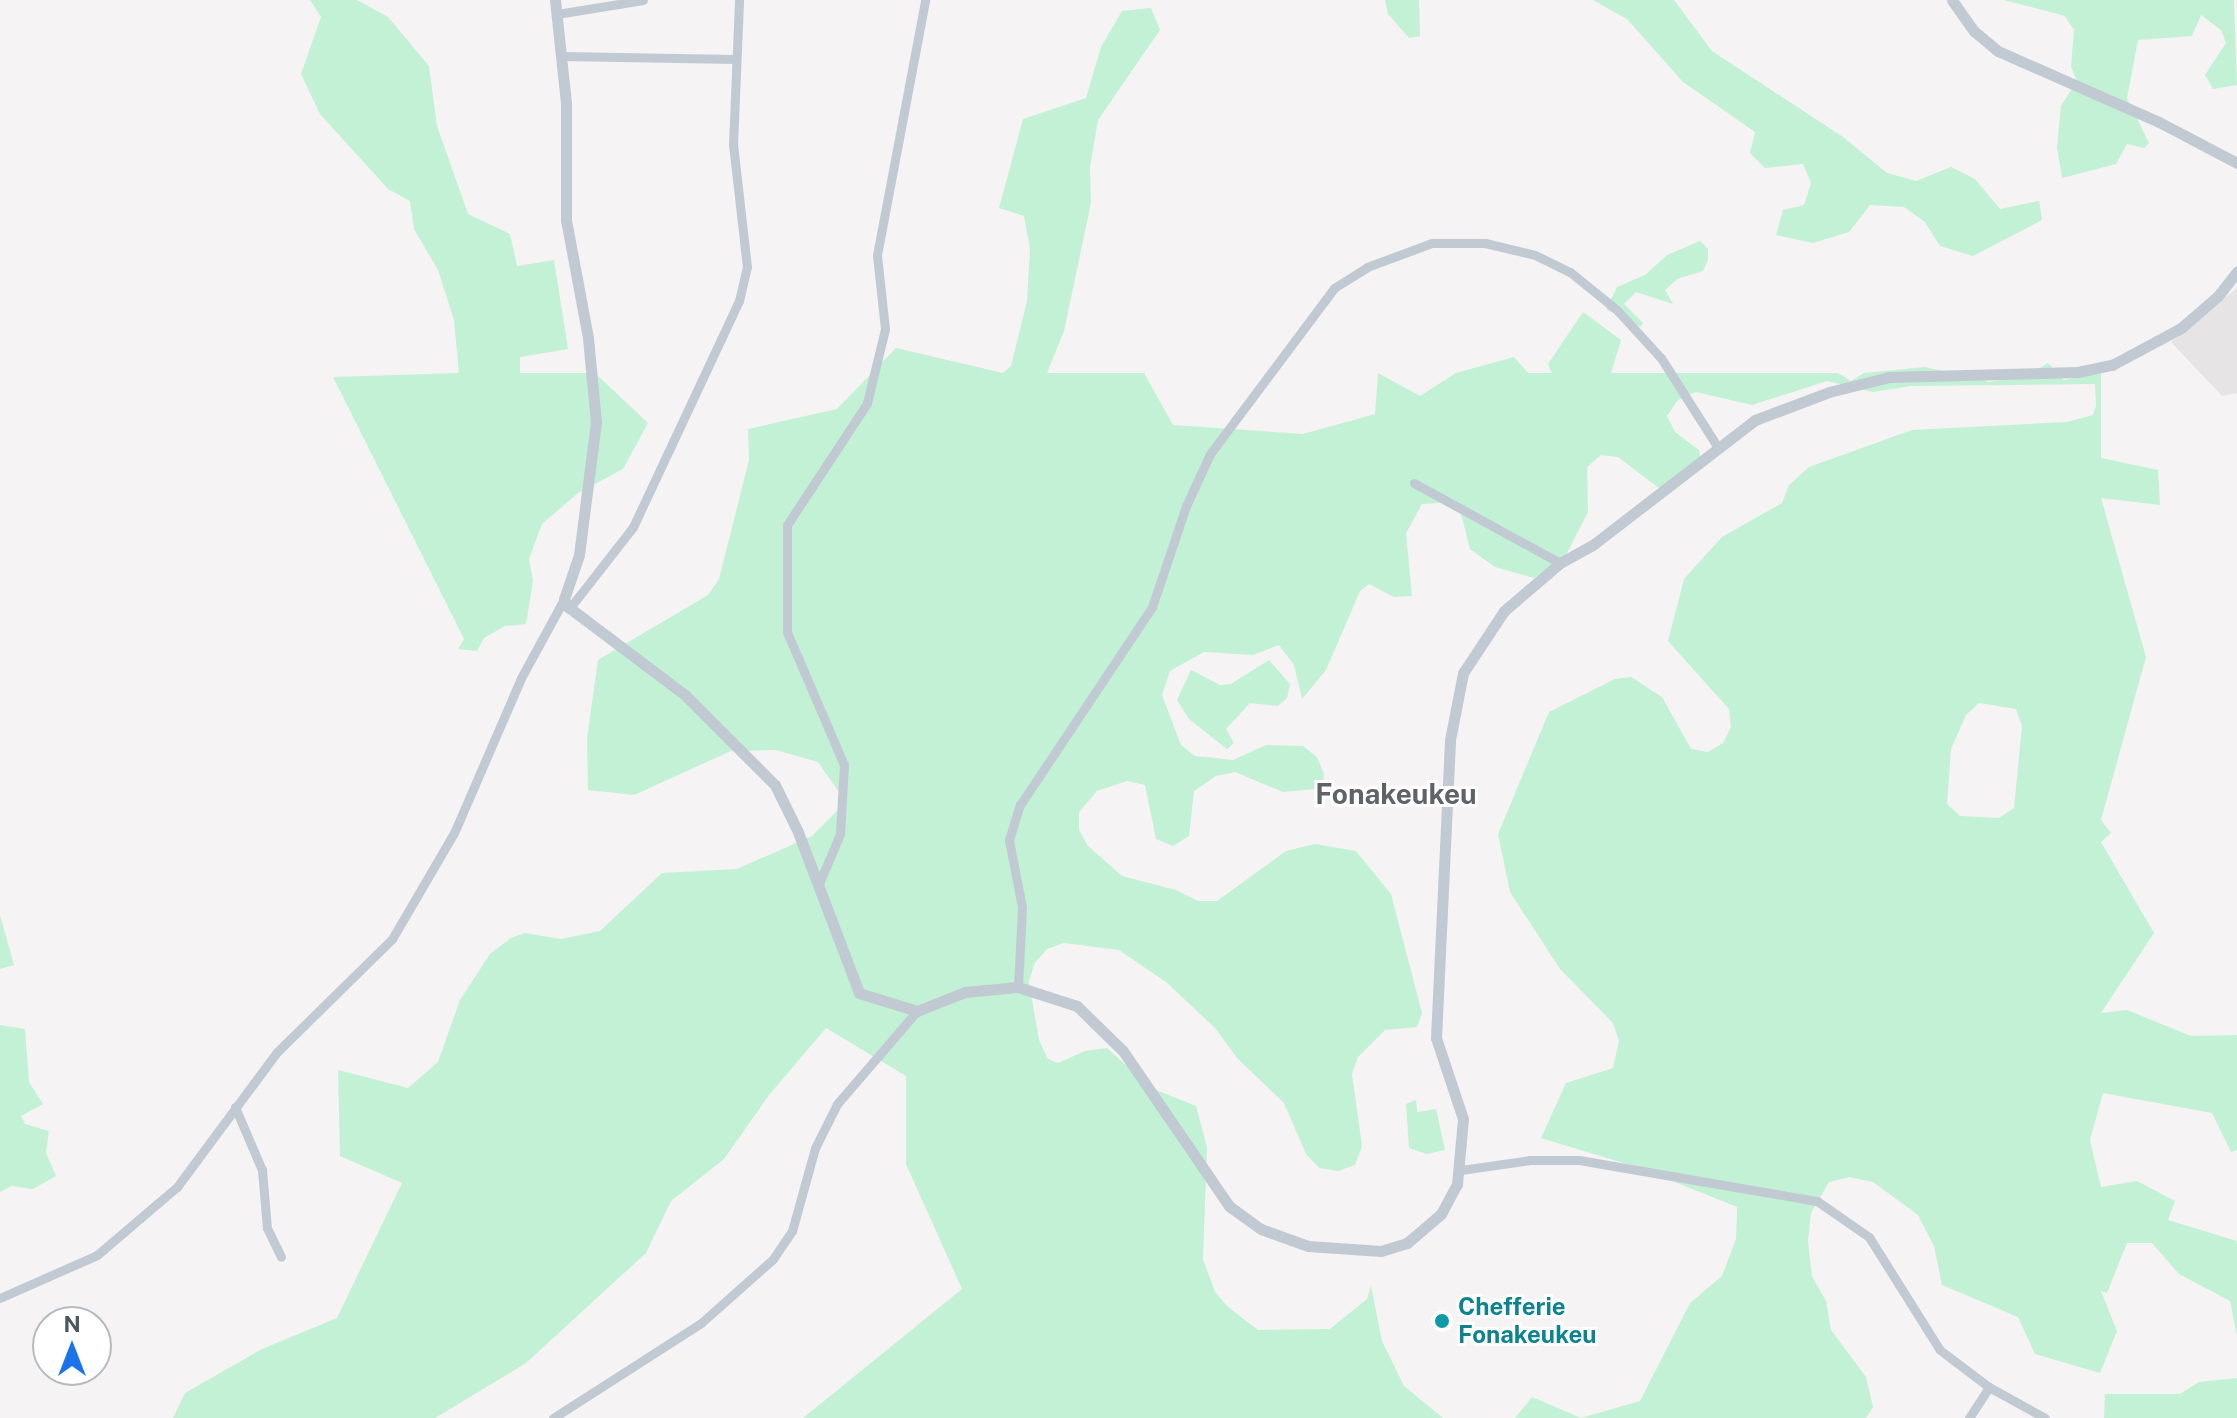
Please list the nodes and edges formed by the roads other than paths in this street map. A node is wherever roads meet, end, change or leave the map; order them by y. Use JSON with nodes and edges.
{"nodes":[{"id":1,"x":555,"y":0,"type":"edge"},
{"id":2,"x":643,"y":0,"type":"edge"},
{"id":3,"x":739,"y":0,"type":"edge"},
{"id":4,"x":925,"y":0,"type":"edge"},
{"id":5,"x":1952,"y":0,"type":"edge"},
{"id":6,"x":557,"y":14,"type":"junction"},
{"id":7,"x":562,"y":56,"type":"junction"},
{"id":8,"x":736,"y":59,"type":"junction"},
{"id":9,"x":2237,"y":163,"type":"edge"},
{"id":10,"x":2237,"y":272,"type":"edge"},
{"id":11,"x":1717,"y":446,"type":"junction"},
{"id":12,"x":1414,"y":483,"type":"dead end"},
{"id":13,"x":1560,"y":563,"type":"junction"},
{"id":14,"x":567,"y":604,"type":"junction"},
{"id":15,"x":816,"y":889,"type":"junction"},
{"id":16,"x":1018,"y":987,"type":"junction"},
{"id":17,"x":917,"y":1011,"type":"junction"},
{"id":18,"x":235,"y":1107,"type":"junction"},
{"id":19,"x":1461,"y":1170,"type":"junction"},
{"id":20,"x":281,"y":1257,"type":"dead end"},
{"id":21,"x":0,"y":1298,"type":"edge"},
{"id":22,"x":1989,"y":1387,"type":"junction"},
{"id":23,"x":553,"y":1418,"type":"edge"},
{"id":24,"x":1969,"y":1418,"type":"edge"},
{"id":25,"x":2045,"y":1418,"type":"edge"}],
"edges":[{"from":1,"to":6,"type":"street"},
{"from":2,"to":6,"type":"street"},
{"from":3,"to":8,"type":"street"},
{"from":4,"to":15,"type":"street"},
{"from":5,"to":9,"type":"street"},
{"from":6,"to":7,"type":"street"},
{"from":7,"to":8,"type":"street"},
{"from":7,"to":14,"type":"street"},
{"from":8,"to":14,"type":"street"},
{"from":10,"to":11,"type":"street"},
{"from":11,"to":13,"type":"street"},
{"from":11,"to":16,"type":"street"},
{"from":12,"to":13,"type":"street"},
{"from":13,"to":19,"type":"street"},
{"from":14,"to":15,"type":"street"},
{"from":14,"to":18,"type":"street"},
{"from":15,"to":17,"type":"street"},
{"from":16,"to":17,"type":"street"},
{"from":16,"to":19,"type":"street"},
{"from":17,"to":23,"type":"street"},
{"from":18,"to":20,"type":"street"},
{"from":18,"to":21,"type":"street"},
{"from":19,"to":22,"type":"street"},
{"from":22,"to":24,"type":"street"},
{"from":22,"to":25,"type":"street"}]}
